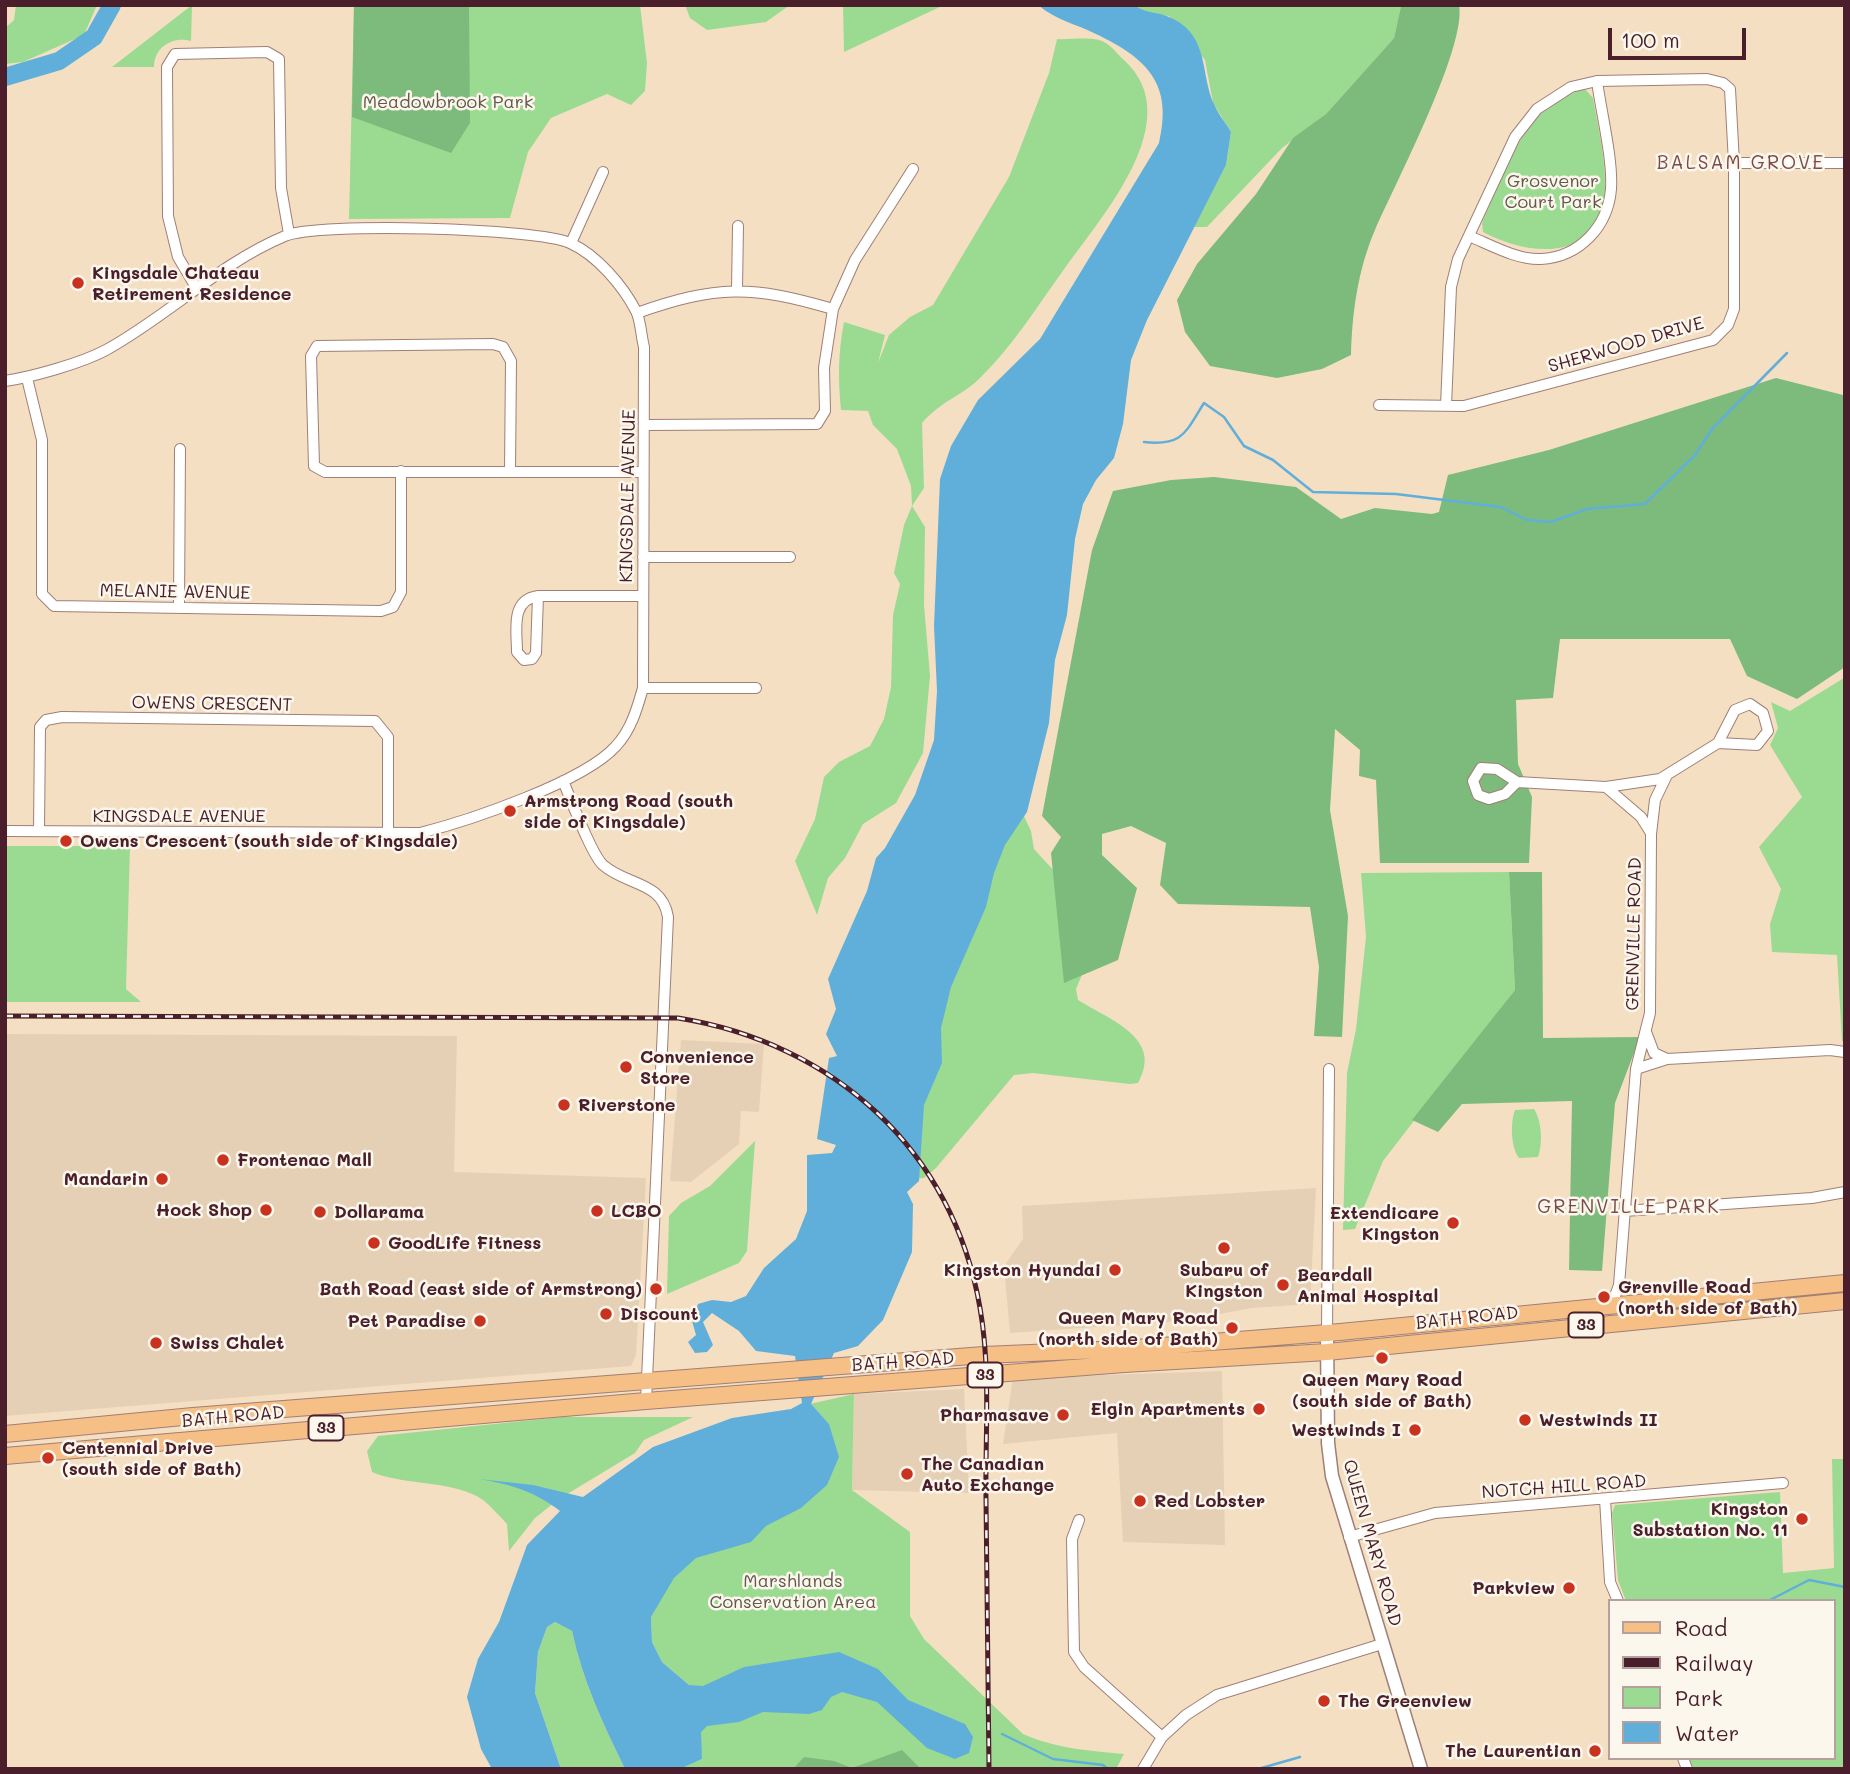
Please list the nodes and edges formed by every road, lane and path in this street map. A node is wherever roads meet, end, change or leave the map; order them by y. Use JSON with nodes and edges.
{"nodes":[{"id":1,"x":1597,"y":81,"type":"junction"},
{"id":2,"x":1734,"y":163,"type":"junction"},
{"id":3,"x":1845,"y":163,"type":"edge"},
{"id":4,"x":913,"y":169,"type":"dead end"},
{"id":5,"x":603,"y":172,"type":"dead end"},
{"id":6,"x":738,"y":226,"type":"dead end"},
{"id":7,"x":289,"y":234,"type":"junction"},
{"id":8,"x":1469,"y":236,"type":"junction"},
{"id":9,"x":571,"y":243,"type":"junction"},
{"id":10,"x":197,"y":289,"type":"junction"},
{"id":11,"x":737,"y":289,"type":"junction"},
{"id":12,"x":832,"y":309,"type":"junction"},
{"id":13,"x":636,"y":313,"type":"junction"},
{"id":14,"x":27,"y":378,"type":"junction"},
{"id":15,"x":5,"y":382,"type":"edge"},
{"id":16,"x":1379,"y":405,"type":"dead end"},
{"id":17,"x":1446,"y":406,"type":"junction"},
{"id":18,"x":645,"y":425,"type":"junction"},
{"id":19,"x":180,"y":449,"type":"dead end"},
{"id":20,"x":401,"y":471,"type":"junction"},
{"id":21,"x":510,"y":471,"type":"junction"},
{"id":22,"x":643,"y":472,"type":"junction"},
{"id":23,"x":790,"y":556,"type":"dead end"},
{"id":24,"x":643,"y":557,"type":"junction"},
{"id":25,"x":538,"y":596,"type":"junction"},
{"id":26,"x":642,"y":596,"type":"junction"},
{"id":27,"x":179,"y":607,"type":"junction"},
{"id":28,"x":643,"y":688,"type":"junction"},
{"id":29,"x":756,"y":688,"type":"dead end"},
{"id":30,"x":1718,"y":743,"type":"junction"},
{"id":31,"x":1667,"y":775,"type":"junction"},
{"id":32,"x":563,"y":781,"type":"junction"},
{"id":33,"x":1517,"y":782,"type":"dead end"},
{"id":34,"x":1606,"y":787,"type":"junction"},
{"id":35,"x":5,"y":831,"type":"edge"},
{"id":36,"x":39,"y":831,"type":"junction"},
{"id":37,"x":388,"y":833,"type":"junction"},
{"id":38,"x":1651,"y":834,"type":"junction"},
{"id":39,"x":1646,"y":1032,"type":"junction"},
{"id":40,"x":1845,"y":1052,"type":"edge"},
{"id":41,"x":1667,"y":1059,"type":"junction"},
{"id":42,"x":1329,"y":1069,"type":"dead end"},
{"id":43,"x":1636,"y":1069,"type":"junction"},
{"id":44,"x":1845,"y":1192,"type":"edge"},
{"id":45,"x":1624,"y":1211,"type":"junction"},
{"id":46,"x":1845,"y":1283,"type":"edge"},
{"id":47,"x":1619,"y":1285,"type":"junction"},
{"id":48,"x":1845,"y":1301,"type":"edge"},
{"id":49,"x":1642,"y":1303,"type":"junction"},
{"id":50,"x":1605,"y":1307,"type":"junction"},
{"id":51,"x":1327,"y":1333,"type":"junction"},
{"id":52,"x":1327,"y":1352,"type":"junction"},
{"id":53,"x":1123,"y":1357,"type":"junction"},
{"id":54,"x":645,"y":1384,"type":"junction"},
{"id":55,"x":646,"y":1401,"type":"junction"},
{"id":56,"x":5,"y":1434,"type":"edge"},
{"id":57,"x":5,"y":1456,"type":"edge"},
{"id":58,"x":1783,"y":1483,"type":"dead end"},
{"id":59,"x":1605,"y":1499,"type":"junction"},
{"id":60,"x":1080,"y":1520,"type":"dead end"},
{"id":61,"x":1349,"y":1536,"type":"junction"},
{"id":62,"x":1617,"y":1599,"type":"edge"},
{"id":63,"x":1382,"y":1644,"type":"junction"},
{"id":64,"x":1162,"y":1737,"type":"junction"},
{"id":65,"x":1143,"y":1769,"type":"edge"},
{"id":66,"x":1421,"y":1769,"type":"edge"}],
"edges":[{"from":1,"to":2,"type":"street","name":"SHERWOOD DRIVE"},
{"from":1,"to":8,"type":"street"},
{"from":1,"to":8,"type":"street"},
{"from":2,"to":3,"type":"street"},
{"from":2,"to":17,"type":"street","name":"SHERWOOD DRIVE"},
{"from":4,"to":12,"type":"street"},
{"from":5,"to":9,"type":"street"},
{"from":6,"to":11,"type":"street"},
{"from":7,"to":9,"type":"street","name":"KINGSDALE AVENUE"},
{"from":7,"to":10,"type":"street","name":"KINGSDALE AVENUE"},
{"from":7,"to":10,"type":"street"},
{"from":8,"to":17,"type":"street"},
{"from":9,"to":13,"type":"street","name":"KINGSDALE AVENUE"},
{"from":10,"to":14,"type":"street","name":"KINGSDALE AVENUE"},
{"from":11,"to":12,"type":"street"},
{"from":11,"to":13,"type":"street"},
{"from":12,"to":18,"type":"street"},
{"from":13,"to":18,"type":"street","name":"KINGSDALE AVENUE"},
{"from":14,"to":15,"type":"street","name":"KINGSDALE AVENUE"},
{"from":14,"to":27,"type":"street","name":"MELANIE AVENUE"},
{"from":16,"to":17,"type":"street","name":"SHERWOOD DRIVE"},
{"from":18,"to":22,"type":"street","name":"KINGSDALE AVENUE"},
{"from":19,"to":27,"type":"street"},
{"from":20,"to":21,"type":"street"},
{"from":20,"to":21,"type":"street"},
{"from":20,"to":27,"type":"street","name":"MELANIE AVENUE"},
{"from":21,"to":22,"type":"street"},
{"from":22,"to":24,"type":"street","name":"KINGSDALE AVENUE"},
{"from":23,"to":24,"type":"street"},
{"from":24,"to":26,"type":"street","name":"KINGSDALE AVENUE"},
{"from":25,"to":25,"type":"street"},
{"from":25,"to":26,"type":"street"},
{"from":26,"to":28,"type":"street","name":"KINGSDALE AVENUE"},
{"from":28,"to":29,"type":"street"},
{"from":28,"to":32,"type":"street","name":"KINGSDALE AVENUE"},
{"from":30,"to":30,"type":"street"},
{"from":30,"to":31,"type":"street"},
{"from":31,"to":34,"type":"street"},
{"from":31,"to":38,"type":"street","name":"GRENVILLE ROAD"},
{"from":32,"to":37,"type":"street","name":"KINGSDALE AVENUE"},
{"from":32,"to":54,"type":"street"},
{"from":33,"to":34,"type":"street"},
{"from":34,"to":38,"type":"street","name":"GRENVILLE ROAD"},
{"from":35,"to":36,"type":"street","name":"KINGSDALE AVENUE"},
{"from":36,"to":37,"type":"street","name":"KINGSDALE AVENUE"},
{"from":36,"to":37,"type":"street","name":"OWENS CRESCENT"},
{"from":38,"to":39,"type":"street","name":"GRENVILLE ROAD"},
{"from":39,"to":41,"type":"street"},
{"from":39,"to":43,"type":"street","name":"GRENVILLE ROAD"},
{"from":40,"to":41,"type":"street"},
{"from":41,"to":43,"type":"street"},
{"from":42,"to":51,"type":"street","name":"QUEEN MARY ROAD"},
{"from":43,"to":45,"type":"street","name":"GRENVILLE ROAD"},
{"from":44,"to":45,"type":"street"},
{"from":45,"to":47,"type":"street","name":"GRENVILLE ROAD"},
{"from":46,"to":49,"type":"main road","name":"BATH ROAD","number":"33"},
{"from":47,"to":49,"type":"street"},
{"from":47,"to":50,"type":"street","name":"GRENVILLE ROAD"},
{"from":48,"to":52,"type":"main road","name":"BATH ROAD","number":"33"},
{"from":49,"to":50,"type":"main road","name":"BATH ROAD","number":"33"},
{"from":50,"to":51,"type":"main road","name":"BATH ROAD","number":"33"},
{"from":51,"to":52,"type":"street","name":"QUEEN MARY ROAD"},
{"from":51,"to":53,"type":"main road","name":"BATH ROAD","number":"33"},
{"from":52,"to":53,"type":"main road","name":"BATH ROAD","number":"33"},
{"from":52,"to":61,"type":"street","name":"QUEEN MARY ROAD"},
{"from":53,"to":54,"type":"main road","name":"BATH ROAD","number":"33"},
{"from":53,"to":55,"type":"main road","name":"BATH ROAD","number":"33"},
{"from":54,"to":55,"type":"street"},
{"from":54,"to":56,"type":"main road","name":"BATH ROAD","number":"33"},
{"from":55,"to":57,"type":"main road","name":"BATH ROAD","number":"33"},
{"from":58,"to":59,"type":"street","name":"NOTCH HILL ROAD"},
{"from":59,"to":61,"type":"street","name":"NOTCH HILL ROAD"},
{"from":59,"to":62,"type":"street"},
{"from":60,"to":64,"type":"street"},
{"from":61,"to":63,"type":"street","name":"QUEEN MARY ROAD"},
{"from":63,"to":64,"type":"street"},
{"from":63,"to":66,"type":"street","name":"QUEEN MARY ROAD"},
{"from":64,"to":65,"type":"street"}]}
